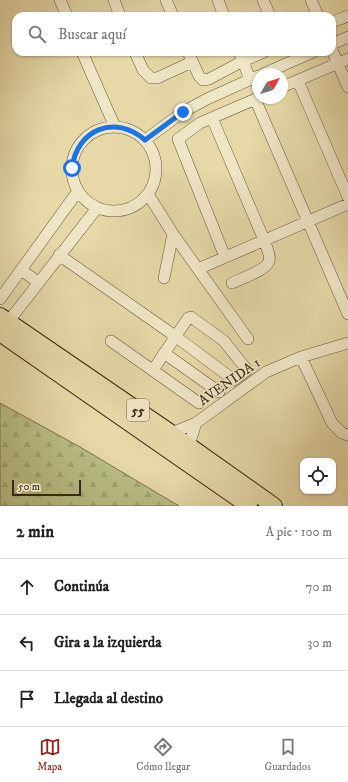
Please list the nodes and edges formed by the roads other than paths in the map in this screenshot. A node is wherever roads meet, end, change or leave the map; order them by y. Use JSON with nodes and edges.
{"nodes":[{"id":1,"x":60,"y":0,"type":"edge"},
{"id":2,"x":114,"y":0,"type":"edge"},
{"id":3,"x":166,"y":0,"type":"edge"},
{"id":4,"x":218,"y":0,"type":"edge"},
{"id":5,"x":263,"y":0,"type":"edge"},
{"id":6,"x":311,"y":0,"type":"edge"},
{"id":7,"x":65,"y":12,"type":"edge"},
{"id":8,"x":118,"y":12,"type":"edge"},
{"id":9,"x":171,"y":12,"type":"edge"},
{"id":10,"x":222,"y":12,"type":"edge"},
{"id":11,"x":268,"y":12,"type":"edge"},
{"id":12,"x":316,"y":12,"type":"edge"},
{"id":13,"x":348,"y":16,"type":"edge"},
{"id":14,"x":336,"y":20,"type":"edge"},
{"id":15,"x":348,"y":37,"type":"edge"},
{"id":16,"x":336,"y":42,"type":"edge"},
{"id":17,"x":84,"y":56,"type":"edge"},
{"id":18,"x":137,"y":56,"type":"edge"},
{"id":19,"x":304,"y":56,"type":"edge"},
{"id":20,"x":190,"y":57,"type":"edge"},
{"id":21,"x":241,"y":57,"type":"edge"},
{"id":22,"x":343,"y":61,"type":"edge"},
{"id":23,"x":277,"y":68,"type":"edge"},
{"id":24,"x":252,"y":75,"type":"edge"},
{"id":25,"x":252,"y":79,"type":"edge"},
{"id":26,"x":298,"y":80,"type":"junction"},
{"id":27,"x":288,"y":85,"type":"edge"},
{"id":28,"x":348,"y":87,"type":"edge"},
{"id":29,"x":252,"y":100,"type":"edge"},
{"id":30,"x":259,"y":104,"type":"edge"},
{"id":31,"x":212,"y":118,"type":"junction"},
{"id":32,"x":115,"y":127,"type":"junction"},
{"id":33,"x":145,"y":140,"type":"junction"},
{"id":34,"x":78,"y":191,"type":"junction"},
{"id":35,"x":148,"y":194,"type":"junction"},
{"id":36,"x":348,"y":197,"type":"edge"},
{"id":37,"x":348,"y":204,"type":"edge"},
{"id":38,"x":97,"y":208,"type":"junction"},
{"id":39,"x":308,"y":221,"type":"junction"},
{"id":40,"x":173,"y":234,"type":"junction"},
{"id":41,"x":264,"y":240,"type":"junction"},
{"id":42,"x":59,"y":255,"type":"junction"},
{"id":43,"x":225,"y":257,"type":"junction"},
{"id":44,"x":198,"y":269,"type":"junction"},
{"id":45,"x":21,"y":270,"type":"junction"},
{"id":46,"x":164,"y":278,"type":"dead end"},
{"id":47,"x":38,"y":282,"type":"junction"},
{"id":48,"x":232,"y":283,"type":"dead end"},
{"id":49,"x":0,"y":298,"type":"edge"},
{"id":50,"x":348,"y":314,"type":"edge"},
{"id":51,"x":3,"y":324,"type":"edge"},
{"id":52,"x":175,"y":336,"type":"junction"},
{"id":53,"x":248,"y":339,"type":"dead end"},
{"id":54,"x":111,"y":341,"type":"dead end"},
{"id":55,"x":348,"y":343,"type":"edge"},
{"id":56,"x":164,"y":353,"type":"junction"},
{"id":57,"x":301,"y":357,"type":"junction"},
{"id":58,"x":153,"y":370,"type":"junction"},
{"id":59,"x":218,"y":392,"type":"dead end"},
{"id":60,"x":199,"y":403,"type":"dead end"},
{"id":61,"x":196,"y":423,"type":"junction"},
{"id":62,"x":171,"y":433,"type":"junction"},
{"id":63,"x":348,"y":435,"type":"edge"},
{"id":64,"x":189,"y":446,"type":"junction"},
{"id":65,"x":248,"y":506,"type":"edge"},
{"id":66,"x":274,"y":506,"type":"edge"}],
"edges":[{"from":1,"to":7,"type":"street"},
{"from":2,"to":8,"type":"street"},
{"from":3,"to":9,"type":"street"},
{"from":4,"to":10,"type":"street"},
{"from":5,"to":11,"type":"street"},
{"from":6,"to":12,"type":"street"},
{"from":13,"to":14,"type":"street"},
{"from":15,"to":16,"type":"street"},
{"from":17,"to":32,"type":"street"},
{"from":18,"to":20,"type":"street"},
{"from":19,"to":23,"type":"street"},
{"from":20,"to":21,"type":"street"},
{"from":21,"to":24,"type":"street"},
{"from":22,"to":26,"type":"street"},
{"from":22,"to":28,"type":"street"},
{"from":25,"to":33,"type":"street"},
{"from":26,"to":27,"type":"street"},
{"from":26,"to":36,"type":"street"},
{"from":29,"to":31,"type":"street"},
{"from":30,"to":39,"type":"street"},
{"from":31,"to":41,"type":"street"},
{"from":31,"to":43,"type":"street"},
{"from":32,"to":33,"type":"street"},
{"from":32,"to":34,"type":"street"},
{"from":33,"to":35,"type":"street"},
{"from":34,"to":38,"type":"street"},
{"from":34,"to":45,"type":"street"},
{"from":35,"to":38,"type":"street"},
{"from":35,"to":40,"type":"street"},
{"from":37,"to":39,"type":"street"},
{"from":38,"to":42,"type":"street"},
{"from":39,"to":41,"type":"street"},
{"from":39,"to":50,"type":"street"},
{"from":40,"to":44,"type":"street"},
{"from":40,"to":46,"type":"street"},
{"from":41,"to":43,"type":"street"},
{"from":41,"to":48,"type":"street"},
{"from":42,"to":47,"type":"street"},
{"from":42,"to":52,"type":"street"},
{"from":43,"to":44,"type":"street"},
{"from":44,"to":53,"type":"street"},
{"from":45,"to":47,"type":"street"},
{"from":45,"to":49,"type":"street"},
{"from":47,"to":51,"type":"street"},
{"from":51,"to":62,"type":"highway","number":"55"},
{"from":51,"to":65,"type":"highway","number":"55"},
{"from":52,"to":52,"type":"street"},
{"from":52,"to":56,"type":"street"},
{"from":54,"to":58,"type":"street"},
{"from":55,"to":57,"type":"street","name":"AVENIDA 1"},
{"from":56,"to":58,"type":"street"},
{"from":56,"to":59,"type":"street"},
{"from":57,"to":61,"type":"street","name":"AVENIDA 1"},
{"from":57,"to":63,"type":"street"},
{"from":58,"to":60,"type":"street"},
{"from":61,"to":62,"type":"street","name":"AVENIDA 1"},
{"from":61,"to":64,"type":"street","name":"AVENIDA 1"},
{"from":62,"to":64,"type":"highway","number":"55"},
{"from":64,"to":66,"type":"highway","number":"55"}]}
